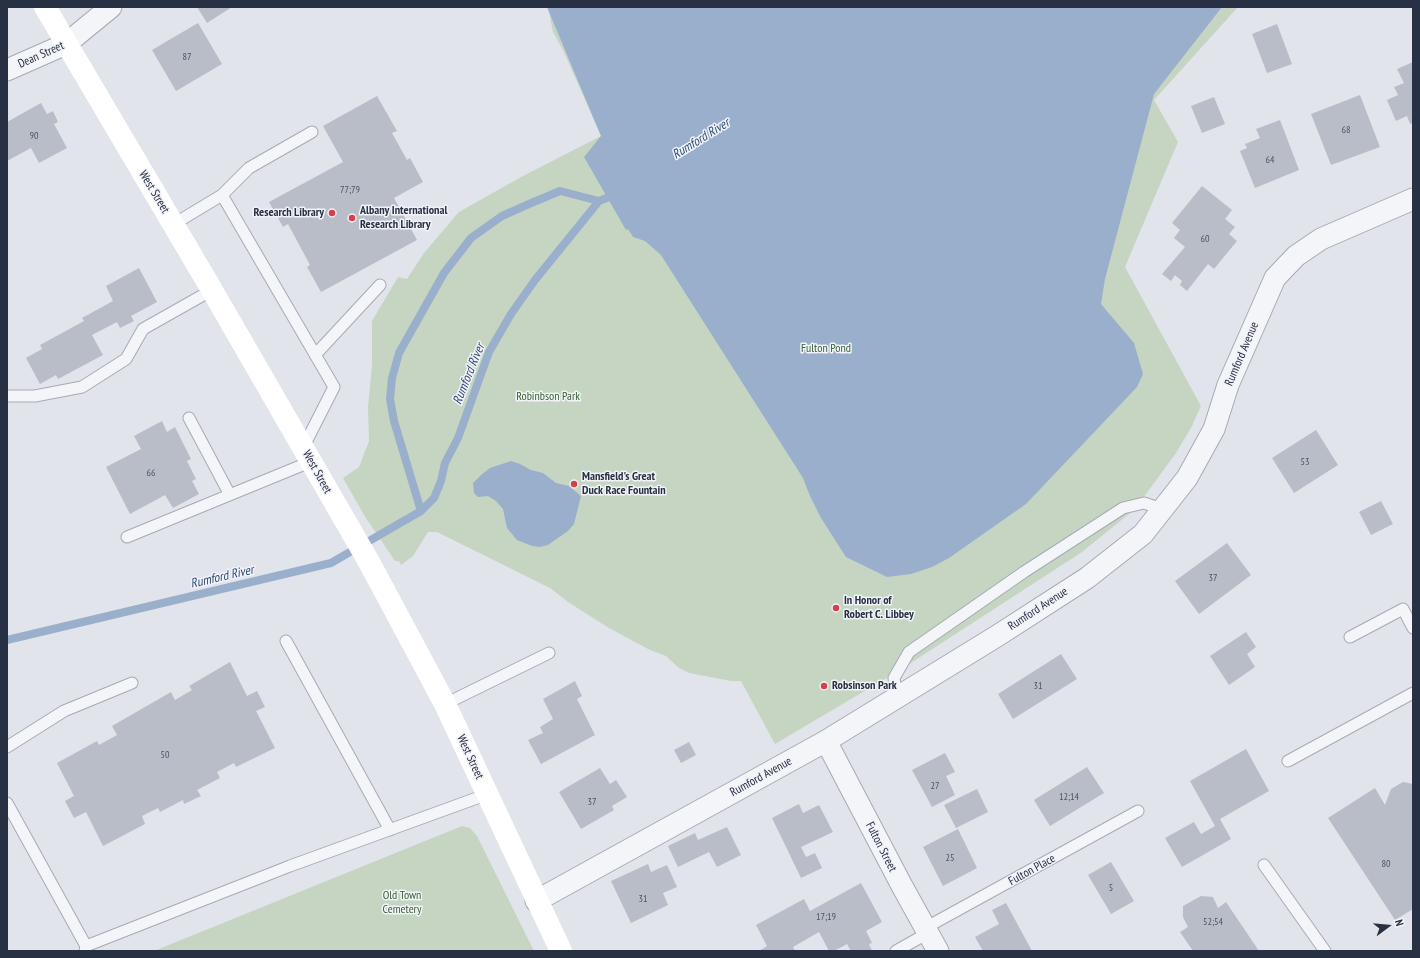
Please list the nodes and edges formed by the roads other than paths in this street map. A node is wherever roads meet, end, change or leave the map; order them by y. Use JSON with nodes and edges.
{"nodes":[{"id":1,"x":46,"y":7,"type":"edge"},
{"id":2,"x":112,"y":7,"type":"edge"},
{"id":3,"x":66,"y":44,"type":"junction"},
{"id":4,"x":7,"y":70,"type":"edge"},
{"id":5,"x":312,"y":132,"type":"dead end"},
{"id":6,"x":222,"y":195,"type":"junction"},
{"id":7,"x":1413,"y":199,"type":"edge"},
{"id":8,"x":174,"y":224,"type":"junction"},
{"id":9,"x":380,"y":285,"type":"dead end"},
{"id":10,"x":212,"y":290,"type":"junction"},
{"id":11,"x":314,"y":355,"type":"junction"},
{"id":12,"x":7,"y":396,"type":"edge"},
{"id":13,"x":189,"y":418,"type":"dead end"},
{"id":14,"x":307,"y":455,"type":"junction"},
{"id":15,"x":230,"y":494,"type":"junction"},
{"id":16,"x":1162,"y":509,"type":"junction"},
{"id":17,"x":127,"y":537,"type":"dead end"},
{"id":18,"x":1413,"y":628,"type":"edge"},
{"id":19,"x":1350,"y":637,"type":"dead end"},
{"id":20,"x":286,"y":640,"type":"dead end"},
{"id":21,"x":548,"y":653,"type":"dead end"},
{"id":22,"x":132,"y":683,"type":"dead end"},
{"id":23,"x":1413,"y":693,"type":"edge"},
{"id":24,"x":897,"y":697,"type":"junction"},
{"id":25,"x":445,"y":704,"type":"junction"},
{"id":26,"x":826,"y":741,"type":"junction"},
{"id":27,"x":7,"y":747,"type":"edge"},
{"id":28,"x":1288,"y":761,"type":"dead end"},
{"id":29,"x":488,"y":794,"type":"junction"},
{"id":30,"x":7,"y":803,"type":"edge"},
{"id":31,"x":1138,"y":811,"type":"dead end"},
{"id":32,"x":390,"y":830,"type":"junction"},
{"id":33,"x":1264,"y":866,"type":"dead end"},
{"id":34,"x":536,"y":901,"type":"junction"},
{"id":35,"x":927,"y":930,"type":"junction"},
{"id":36,"x":85,"y":948,"type":"edge"},
{"id":37,"x":561,"y":951,"type":"edge"},
{"id":38,"x":896,"y":951,"type":"edge"},
{"id":39,"x":938,"y":951,"type":"edge"},
{"id":40,"x":1325,"y":951,"type":"edge"}],
"edges":[{"from":1,"to":3,"type":"main road","name":"West Street"},
{"from":2,"to":3,"type":"street","name":"Dean Street"},
{"from":3,"to":4,"type":"street","name":"Dean Street"},
{"from":3,"to":8,"type":"main road","name":"West Street"},
{"from":5,"to":6,"type":"lane"},
{"from":6,"to":8,"type":"lane"},
{"from":6,"to":11,"type":"lane"},
{"from":7,"to":16,"type":"street","name":"Rumford Avenue"},
{"from":8,"to":10,"type":"main road","name":"West Street"},
{"from":9,"to":11,"type":"lane"},
{"from":10,"to":12,"type":"lane"},
{"from":10,"to":14,"type":"main road","name":"West Street"},
{"from":11,"to":14,"type":"lane"},
{"from":13,"to":15,"type":"lane"},
{"from":14,"to":15,"type":"lane"},
{"from":14,"to":25,"type":"main road","name":"West Street"},
{"from":15,"to":17,"type":"lane"},
{"from":16,"to":24,"type":"street","name":"Rumford Avenue"},
{"from":16,"to":24,"type":"lane"},
{"from":18,"to":19,"type":"lane"},
{"from":20,"to":32,"type":"lane"},
{"from":21,"to":25,"type":"lane"},
{"from":22,"to":27,"type":"lane"},
{"from":23,"to":28,"type":"lane"},
{"from":24,"to":26,"type":"street","name":"Rumford Avenue"},
{"from":25,"to":29,"type":"main road","name":"West Street"},
{"from":26,"to":34,"type":"street","name":"Rumford Avenue"},
{"from":26,"to":35,"type":"street","name":"Fulton Street"},
{"from":29,"to":32,"type":"lane"},
{"from":29,"to":34,"type":"main road","name":"West Street"},
{"from":30,"to":36,"type":"lane"},
{"from":31,"to":35,"type":"lane","name":"Fulton Place"},
{"from":32,"to":36,"type":"lane"},
{"from":33,"to":40,"type":"lane"},
{"from":34,"to":37,"type":"main road","name":"West Street"},
{"from":35,"to":38,"type":"lane","name":"Fulton Place"},
{"from":35,"to":39,"type":"street","name":"Fulton Street"}]}
